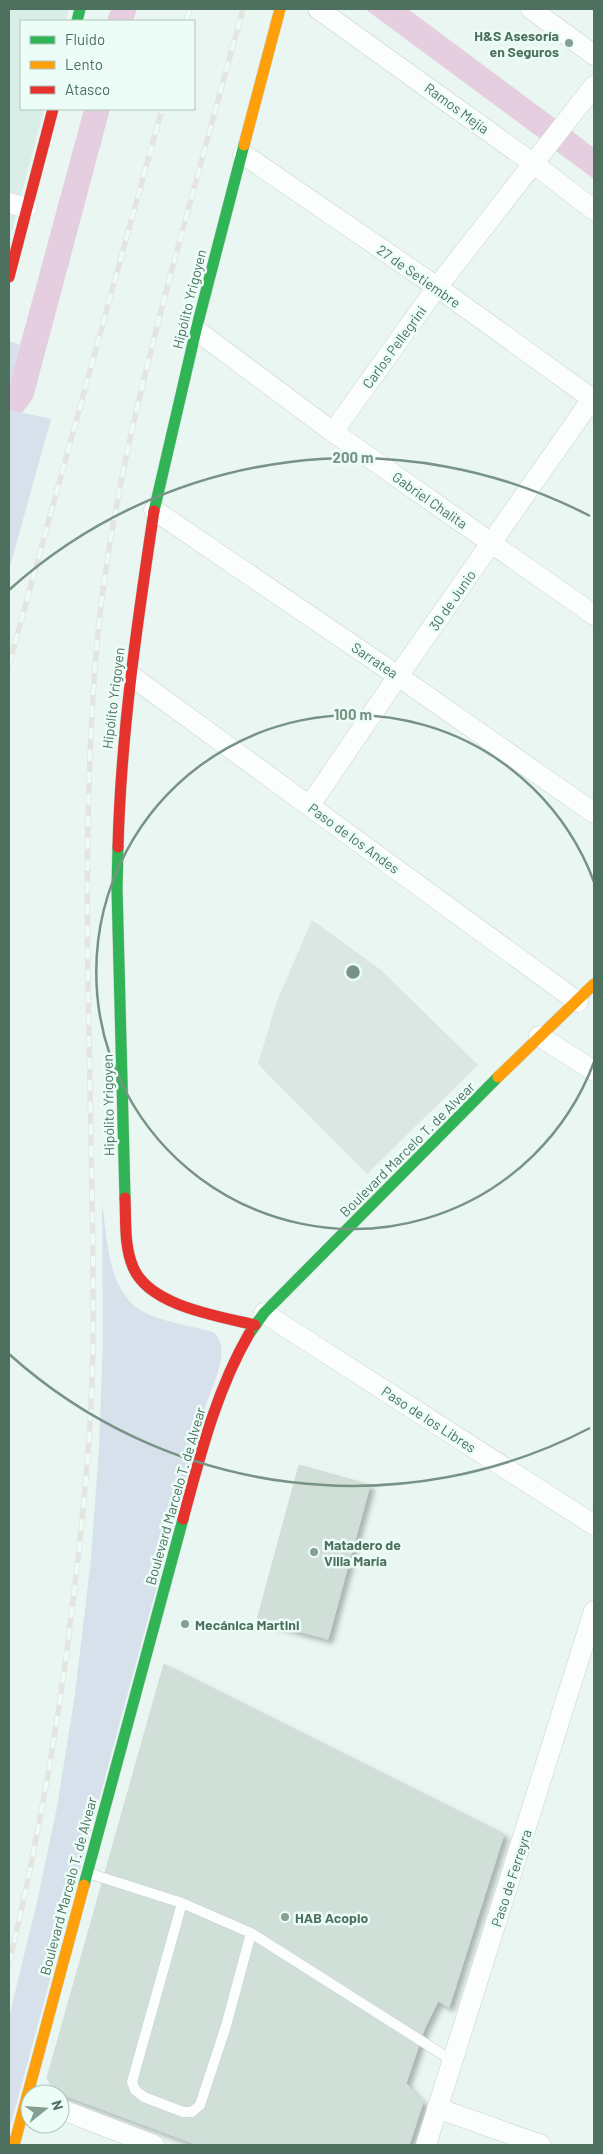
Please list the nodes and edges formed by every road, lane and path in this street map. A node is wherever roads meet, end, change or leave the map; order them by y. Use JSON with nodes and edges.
{"nodes":[{"id":1,"x":280,"y":9,"type":"edge"},
{"id":2,"x":318,"y":9,"type":"edge"},
{"id":3,"x":531,"y":9,"type":"edge"},
{"id":4,"x":594,"y":55,"type":"edge"},
{"id":5,"x":594,"y":86,"type":"edge"},
{"id":6,"x":54,"y":110,"type":"edge"},
{"id":7,"x":243,"y":154,"type":"junction"},
{"id":8,"x":534,"y":164,"type":"junction"},
{"id":9,"x":18,"y":205,"type":"edge"},
{"id":10,"x":594,"y":210,"type":"edge"},
{"id":11,"x":9,"y":277,"type":"edge"},
{"id":12,"x":437,"y":288,"type":"junction"},
{"id":13,"x":196,"y":330,"type":"junction"},
{"id":14,"x":594,"y":398,"type":"edge"},
{"id":15,"x":333,"y":432,"type":"junction"},
{"id":16,"x":154,"y":510,"type":"junction"},
{"id":17,"x":492,"y":544,"type":"junction"},
{"id":18,"x":594,"y":615,"type":"edge"},
{"id":19,"x":130,"y":674,"type":"junction"},
{"id":20,"x":398,"y":676,"type":"junction"},
{"id":21,"x":310,"y":806,"type":"junction"},
{"id":22,"x":594,"y":813,"type":"edge"},
{"id":23,"x":594,"y":984,"type":"edge"},
{"id":24,"x":578,"y":1002,"type":"junction"},
{"id":25,"x":539,"y":1036,"type":"junction"},
{"id":26,"x":594,"y":1071,"type":"edge"},
{"id":27,"x":259,"y":1319,"type":"junction"},
{"id":28,"x":594,"y":1525,"type":"edge"},
{"id":29,"x":594,"y":1611,"type":"edge"},
{"id":30,"x":87,"y":1872,"type":"junction"},
{"id":31,"x":182,"y":1902,"type":"junction"},
{"id":32,"x":251,"y":1933,"type":"junction"},
{"id":33,"x":452,"y":2062,"type":"junction"},
{"id":34,"x":31,"y":2084,"type":"edge"},
{"id":35,"x":437,"y":2108,"type":"junction"},
{"id":36,"x":70,"y":2113,"type":"edge"},
{"id":37,"x":20,"y":2124,"type":"edge"},
{"id":38,"x":14,"y":2145,"type":"edge"},
{"id":39,"x":154,"y":2145,"type":"edge"},
{"id":40,"x":426,"y":2145,"type":"edge"},
{"id":41,"x":541,"y":2145,"type":"edge"}],
"edges":[{"from":1,"to":7,"type":"main road","name":"Hipólito Yrigoyen"},
{"from":2,"to":8,"type":"street","name":"Ramos Mejía"},
{"from":3,"to":4,"type":"street"},
{"from":5,"to":8,"type":"street","name":"Carlos Pellegrini"},
{"from":6,"to":9,"type":"main road"},
{"from":7,"to":12,"type":"street","name":"27 de Setiembre"},
{"from":7,"to":13,"type":"main road","name":"Hipólito Yrigoyen"},
{"from":8,"to":10,"type":"street","name":"Ramos Mejía"},
{"from":8,"to":12,"type":"street","name":"Carlos Pellegrini"},
{"from":9,"to":11,"type":"main road"},
{"from":12,"to":14,"type":"street","name":"27 de Setiembre"},
{"from":12,"to":15,"type":"street","name":"Carlos Pellegrini"},
{"from":13,"to":15,"type":"street","name":"Gabriel Chalita"},
{"from":13,"to":16,"type":"main road","name":"Hipólito Yrigoyen"},
{"from":14,"to":17,"type":"street","name":"30 de Junio"},
{"from":15,"to":17,"type":"street","name":"Gabriel Chalita"},
{"from":16,"to":19,"type":"main road","name":"Hipólito Yrigoyen"},
{"from":16,"to":20,"type":"street","name":"Sarratea"},
{"from":17,"to":18,"type":"street","name":"Gabriel Chalita"},
{"from":17,"to":20,"type":"street","name":"30 de Junio"},
{"from":19,"to":21,"type":"street","name":"Paso de los Andes"},
{"from":19,"to":27,"type":"main road","name":"Hipólito Yrigoyen"},
{"from":20,"to":21,"type":"street","name":"30 de Junio"},
{"from":20,"to":22,"type":"street","name":"Sarratea"},
{"from":21,"to":24,"type":"street","name":"Paso de los Andes"},
{"from":23,"to":24,"type":"main road","name":"Boulevard Marcelo T. de Alvear"},
{"from":24,"to":25,"type":"main road","name":"Boulevard Marcelo T. de Alvear"},
{"from":25,"to":26,"type":"street"},
{"from":25,"to":27,"type":"main road","name":"Boulevard Marcelo T. de Alvear"},
{"from":27,"to":28,"type":"street","name":"Paso de los Libres"},
{"from":27,"to":30,"type":"main road","name":"Boulevard Marcelo T. de Alvear"},
{"from":29,"to":33,"type":"street","name":"Paso de Ferreyra"},
{"from":30,"to":31,"type":"lane"},
{"from":30,"to":34,"type":"main road","name":"Boulevard Marcelo T. de Alvear"},
{"from":31,"to":32,"type":"lane"},
{"from":31,"to":32,"type":"lane"},
{"from":32,"to":33,"type":"lane"},
{"from":33,"to":35,"type":"street","name":"Paso de Ferreyra"},
{"from":35,"to":40,"type":"street","name":"Paso de Ferreyra"},
{"from":35,"to":41,"type":"street"},
{"from":36,"to":39,"type":"street"},
{"from":37,"to":38,"type":"main road","name":"Boulevard Marcelo T. de Alvear"}]}
